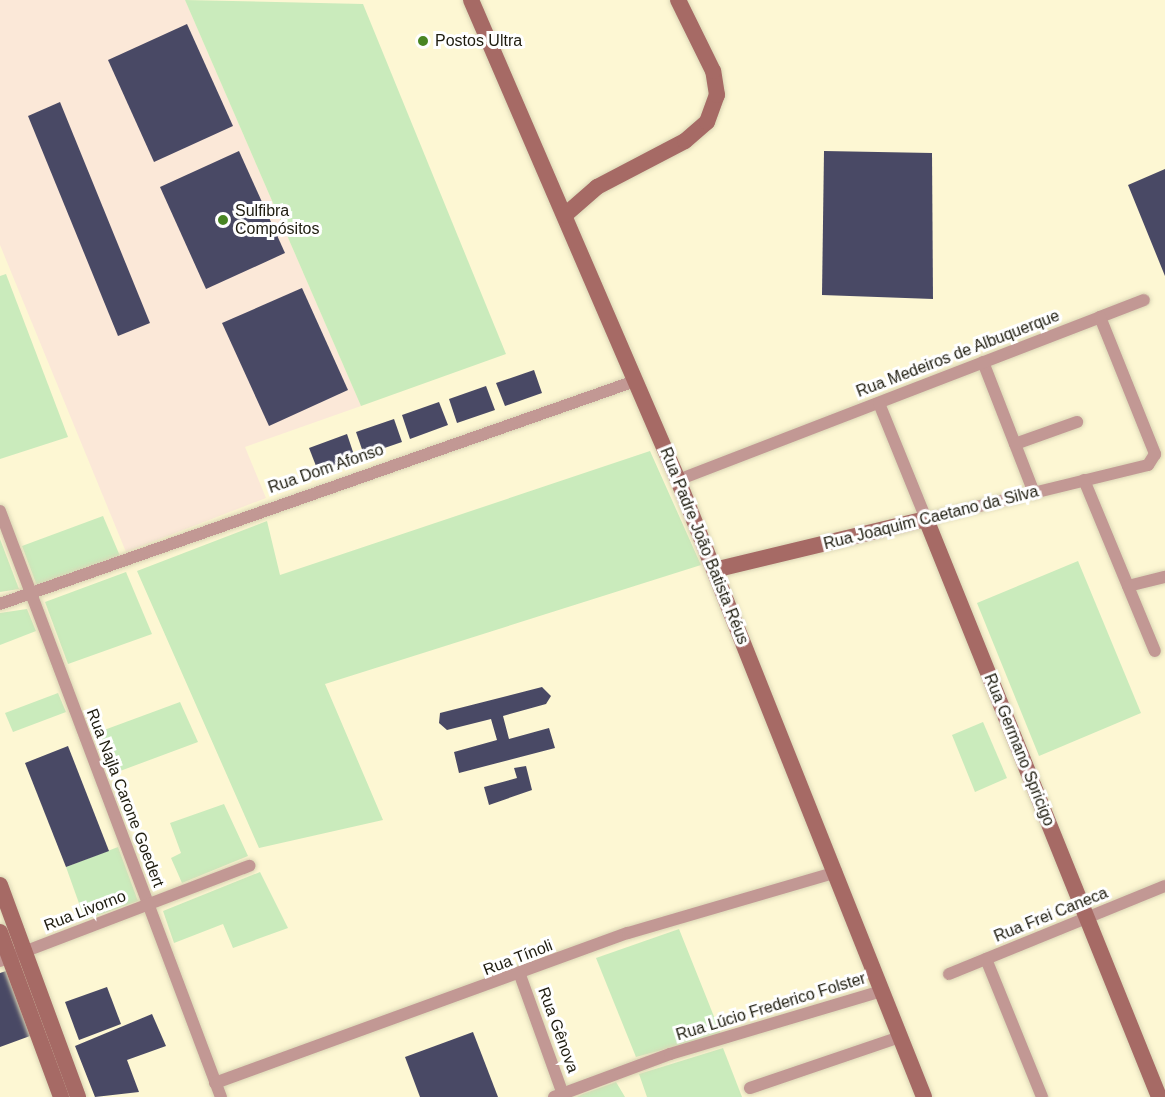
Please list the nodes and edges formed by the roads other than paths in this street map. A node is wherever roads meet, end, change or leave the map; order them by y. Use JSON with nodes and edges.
{"nodes":[{"id":1,"x":471,"y":0,"type":"edge"},
{"id":2,"x":678,"y":0,"type":"edge"},
{"id":3,"x":565,"y":215,"type":"junction"},
{"id":4,"x":1144,"y":300,"type":"dead end"},
{"id":5,"x":1100,"y":317,"type":"junction"},
{"id":6,"x":983,"y":362,"type":"junction"},
{"id":7,"x":635,"y":381,"type":"junction"},
{"id":8,"x":879,"y":403,"type":"junction"},
{"id":9,"x":1077,"y":422,"type":"dead end"},
{"id":10,"x":1015,"y":444,"type":"junction"},
{"id":11,"x":678,"y":480,"type":"junction"},
{"id":12,"x":1084,"y":480,"type":"junction"},
{"id":13,"x":1034,"y":493,"type":"junction"},
{"id":14,"x":0,"y":511,"type":"edge"},
{"id":15,"x":926,"y":519,"type":"junction"},
{"id":16,"x":714,"y":570,"type":"junction"},
{"id":17,"x":1165,"y":577,"type":"edge"},
{"id":18,"x":1128,"y":586,"type":"junction"},
{"id":19,"x":31,"y":596,"type":"junction"},
{"id":20,"x":0,"y":604,"type":"edge"},
{"id":21,"x":1155,"y":651,"type":"dead end"},
{"id":22,"x":249,"y":866,"type":"dead end"},
{"id":23,"x":836,"y":872,"type":"junction"},
{"id":24,"x":0,"y":885,"type":"edge"},
{"id":25,"x":1165,"y":886,"type":"edge"},
{"id":26,"x":148,"y":904,"type":"junction"},
{"id":27,"x":1087,"y":918,"type":"junction"},
{"id":28,"x":0,"y":932,"type":"edge"},
{"id":29,"x":12,"y":957,"type":"edge"},
{"id":30,"x":986,"y":959,"type":"junction"},
{"id":31,"x":949,"y":974,"type":"dead end"},
{"id":32,"x":520,"y":975,"type":"junction"},
{"id":33,"x":881,"y":991,"type":"junction"},
{"id":34,"x":900,"y":1037,"type":"junction"},
{"id":35,"x":215,"y":1083,"type":"junction"},
{"id":36,"x":750,"y":1088,"type":"dead end"},
{"id":37,"x":561,"y":1096,"type":"edge"},
{"id":38,"x":62,"y":1097,"type":"edge"},
{"id":39,"x":78,"y":1097,"type":"edge"},
{"id":40,"x":220,"y":1097,"type":"edge"},
{"id":41,"x":924,"y":1097,"type":"edge"},
{"id":42,"x":1042,"y":1097,"type":"edge"},
{"id":43,"x":1159,"y":1097,"type":"edge"}],
"edges":[{"from":1,"to":3,"type":"main road","name":"Rua Padre João Batista Réus"},
{"from":2,"to":3,"type":"main road"},
{"from":3,"to":7,"type":"main road","name":"Rua Padre João Batista Réus"},
{"from":4,"to":5,"type":"street","name":"Rua Medeiros de Albuquerque"},
{"from":5,"to":6,"type":"street","name":"Rua Medeiros de Albuquerque"},
{"from":5,"to":12,"type":"street","name":"Rua Joaquim Caetano da Silva"},
{"from":6,"to":8,"type":"street","name":"Rua Medeiros de Albuquerque"},
{"from":6,"to":10,"type":"street"},
{"from":7,"to":11,"type":"main road","name":"Rua Padre João Batista Réus"},
{"from":7,"to":19,"type":"street","name":"Rua Dom Afonso"},
{"from":8,"to":11,"type":"street","name":"Rua Medeiros de Albuquerque"},
{"from":8,"to":15,"type":"street","name":"Rua Germano Spricigo"},
{"from":9,"to":10,"type":"street"},
{"from":10,"to":13,"type":"street"},
{"from":11,"to":16,"type":"main road","name":"Rua Padre João Batista Réus"},
{"from":12,"to":13,"type":"street","name":"Rua Joaquim Caetano da Silva"},
{"from":12,"to":18,"type":"street"},
{"from":13,"to":15,"type":"street","name":"Rua Joaquim Caetano da Silva"},
{"from":14,"to":19,"type":"street","name":"Rua Najla Carone Goedert"},
{"from":15,"to":16,"type":"main road","name":"Rua Joaquim Caetano da Silva"},
{"from":15,"to":27,"type":"main road","name":"Rua Germano Spricigo"},
{"from":16,"to":23,"type":"main road","name":"Rua Padre João Batista Réus"},
{"from":17,"to":18,"type":"street"},
{"from":18,"to":21,"type":"street"},
{"from":19,"to":20,"type":"street","name":"Rua Dom Afonso"},
{"from":19,"to":26,"type":"street","name":"Rua Najla Carone Goedert"},
{"from":22,"to":26,"type":"street","name":"Rua Livorno"},
{"from":23,"to":32,"type":"street","name":"Rua Tínoli"},
{"from":23,"to":33,"type":"main road","name":"Rua Padre João Batista Réus"},
{"from":24,"to":29,"type":"main road"},
{"from":25,"to":27,"type":"street","name":"Rua Frei Caneca"},
{"from":26,"to":29,"type":"street","name":"Rua Livorno"},
{"from":26,"to":35,"type":"street","name":"Rua Najla Carone Goedert"},
{"from":27,"to":30,"type":"street","name":"Rua Frei Caneca"},
{"from":27,"to":43,"type":"main road","name":"Rua Germano Spricigo"},
{"from":28,"to":29,"type":"main road"},
{"from":29,"to":38,"type":"main road"},
{"from":29,"to":39,"type":"main road"},
{"from":30,"to":31,"type":"street","name":"Rua Frei Caneca"},
{"from":30,"to":42,"type":"street"},
{"from":32,"to":35,"type":"street","name":"Rua Tínoli"},
{"from":32,"to":37,"type":"street","name":"Rua Gênova"},
{"from":33,"to":34,"type":"main road","name":"Rua Padre João Batista Réus"},
{"from":33,"to":37,"type":"street","name":"Rua Lúcio Frederico Folster"},
{"from":34,"to":36,"type":"street"},
{"from":34,"to":41,"type":"main road","name":"Rua Padre João Batista Réus"},
{"from":35,"to":40,"type":"street","name":"Rua Najla Carone Goedert"}]}
